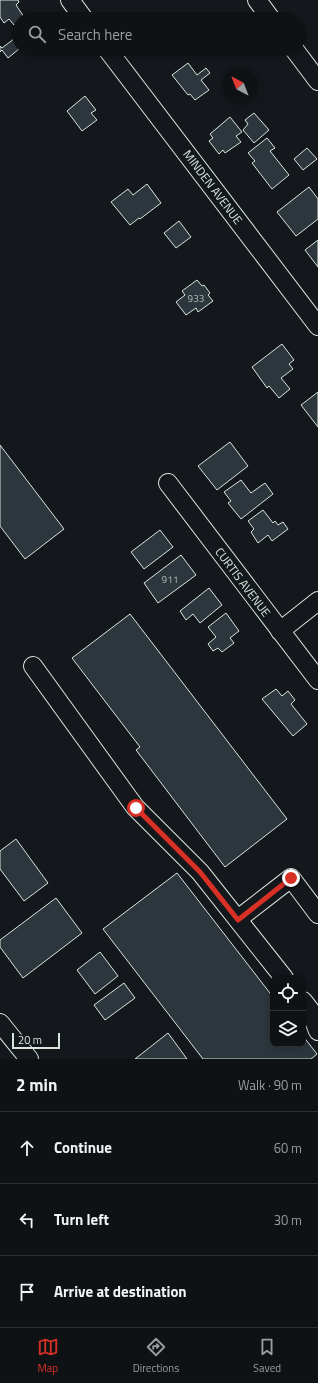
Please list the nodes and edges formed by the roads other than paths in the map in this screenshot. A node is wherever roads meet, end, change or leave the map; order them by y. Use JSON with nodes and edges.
{"nodes":[{"id":1,"x":70,"y":0,"type":"edge"},
{"id":2,"x":257,"y":0,"type":"edge"},
{"id":3,"x":79,"y":12,"type":"edge"},
{"id":4,"x":266,"y":12,"type":"edge"},
{"id":5,"x":112,"y":56,"type":"edge"},
{"id":6,"x":299,"y":56,"type":"edge"},
{"id":7,"x":318,"y":82,"type":"edge"},
{"id":8,"x":318,"y":326,"type":"edge"},
{"id":9,"x":168,"y":483,"type":"dead end"},
{"id":10,"x":318,"y":601,"type":"edge"},
{"id":11,"x":280,"y":631,"type":"junction"},
{"id":12,"x":33,"y":666,"type":"dead end"},
{"id":13,"x":318,"y":680,"type":"edge"},
{"id":14,"x":318,"y":914,"type":"edge"},
{"id":15,"x":238,"y":920,"type":"junction"},
{"id":16,"x":282,"y":975,"type":"edge"},
{"id":17,"x":310,"y":1006,"type":"edge"},
{"id":18,"x":0,"y":1023,"type":"edge"},
{"id":19,"x":318,"y":1031,"type":"edge"},
{"id":20,"x":30,"y":1059,"type":"edge"}],
"edges":[{"from":1,"to":3,"type":"street"},
{"from":2,"to":4,"type":"street"},
{"from":5,"to":8,"type":"street","name":"MINDEN AVENUE"},
{"from":6,"to":7,"type":"street"},
{"from":9,"to":11,"type":"street","name":"CURTIS AVENUE"},
{"from":10,"to":11,"type":"street"},
{"from":11,"to":13,"type":"street","name":"CURTIS AVENUE"},
{"from":12,"to":15,"type":"street"},
{"from":14,"to":15,"type":"street"},
{"from":15,"to":16,"type":"street"},
{"from":17,"to":19,"type":"street"},
{"from":18,"to":20,"type":"street"}]}
